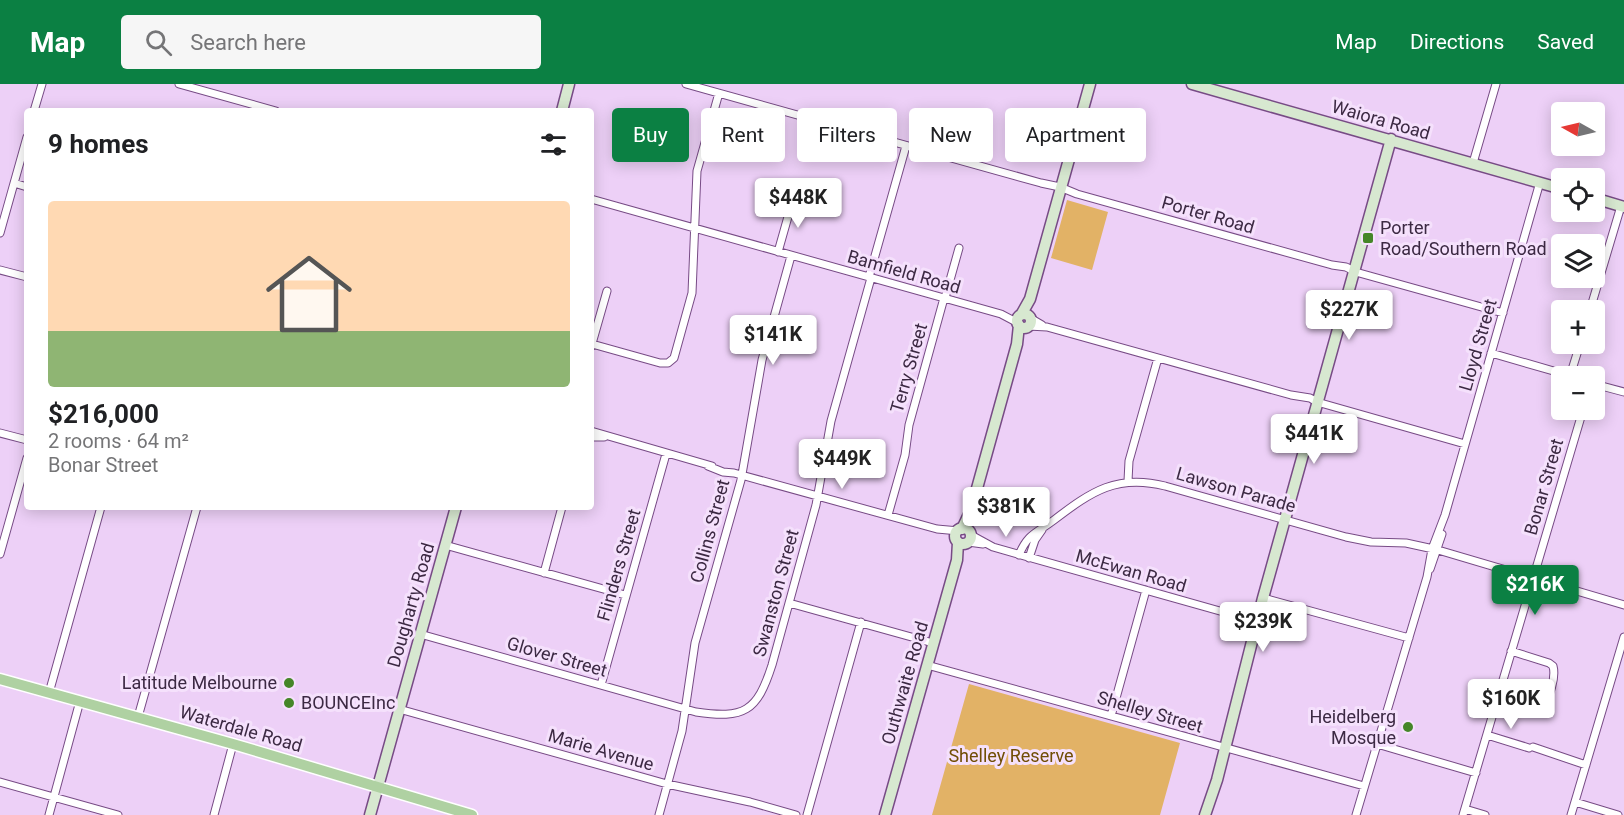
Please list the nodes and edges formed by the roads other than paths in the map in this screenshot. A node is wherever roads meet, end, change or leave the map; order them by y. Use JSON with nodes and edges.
{"nodes":[{"id":1,"x":42,"y":84,"type":"edge"},
{"id":2,"x":179,"y":84,"type":"edge"},
{"id":3,"x":569,"y":84,"type":"edge"},
{"id":4,"x":686,"y":84,"type":"edge"},
{"id":5,"x":1090,"y":84,"type":"edge"},
{"id":6,"x":1192,"y":84,"type":"edge"},
{"id":7,"x":1491,"y":84,"type":"edge"},
{"id":8,"x":1496,"y":84,"type":"edge"},
{"id":9,"x":719,"y":93,"type":"junction"},
{"id":10,"x":1491,"y":98,"type":"junction"},
{"id":11,"x":35,"y":108,"type":"edge"},
{"id":12,"x":265,"y":108,"type":"edge"},
{"id":13,"x":563,"y":108,"type":"edge"},
{"id":14,"x":1390,"y":140,"type":"junction"},
{"id":15,"x":906,"y":146,"type":"junction"},
{"id":16,"x":24,"y":148,"type":"edge"},
{"id":17,"x":1473,"y":163,"type":"junction"},
{"id":18,"x":14,"y":183,"type":"junction"},
{"id":19,"x":1540,"y":183,"type":"junction"},
{"id":20,"x":24,"y":186,"type":"edge"},
{"id":21,"x":1551,"y":186,"type":"edge"},
{"id":22,"x":1060,"y":189,"type":"junction"},
{"id":23,"x":594,"y":200,"type":"edge"},
{"id":24,"x":793,"y":200,"type":"dead end"},
{"id":25,"x":1605,"y":201,"type":"edge"},
{"id":26,"x":1622,"y":206,"type":"edge"},
{"id":27,"x":694,"y":228,"type":"junction"},
{"id":28,"x":0,"y":232,"type":"edge"},
{"id":29,"x":959,"y":248,"type":"dead end"},
{"id":30,"x":778,"y":252,"type":"junction"},
{"id":31,"x":791,"y":256,"type":"junction"},
{"id":32,"x":0,"y":270,"type":"edge"},
{"id":33,"x":1354,"y":271,"type":"junction"},
{"id":34,"x":24,"y":276,"type":"edge"},
{"id":35,"x":870,"y":278,"type":"junction"},
{"id":36,"x":607,"y":291,"type":"dead end"},
{"id":37,"x":945,"y":298,"type":"junction"},
{"id":38,"x":1593,"y":300,"type":"edge"},
{"id":39,"x":1503,"y":313,"type":"junction"},
{"id":40,"x":1024,"y":321,"type":"junction"},
{"id":41,"x":594,"y":336,"type":"edge"},
{"id":42,"x":594,"y":347,"type":"edge"},
{"id":43,"x":1491,"y":353,"type":"junction"},
{"id":44,"x":1158,"y":358,"type":"junction"},
{"id":45,"x":1551,"y":370,"type":"edge"},
{"id":46,"x":1605,"y":387,"type":"edge"},
{"id":47,"x":1624,"y":392,"type":"edge"},
{"id":48,"x":1317,"y":402,"type":"junction"},
{"id":49,"x":1580,"y":420,"type":"edge"},
{"id":50,"x":594,"y":432,"type":"edge"},
{"id":51,"x":0,"y":433,"type":"edge"},
{"id":52,"x":594,"y":437,"type":"edge"},
{"id":53,"x":607,"y":437,"type":"junction"},
{"id":54,"x":24,"y":439,"type":"edge"},
{"id":55,"x":1465,"y":444,"type":"junction"},
{"id":56,"x":666,"y":454,"type":"junction"},
{"id":57,"x":24,"y":469,"type":"edge"},
{"id":58,"x":738,"y":474,"type":"junction"},
{"id":59,"x":1128,"y":481,"type":"junction"},
{"id":60,"x":818,"y":496,"type":"junction"},
{"id":61,"x":100,"y":510,"type":"edge"},
{"id":62,"x":196,"y":510,"type":"edge"},
{"id":63,"x":455,"y":510,"type":"edge"},
{"id":64,"x":561,"y":510,"type":"edge"},
{"id":65,"x":888,"y":516,"type":"junction"},
{"id":66,"x":1284,"y":519,"type":"junction"},
{"id":67,"x":1044,"y":528,"type":"junction"},
{"id":68,"x":964,"y":537,"type":"junction"},
{"id":69,"x":445,"y":545,"type":"junction"},
{"id":70,"x":1435,"y":549,"type":"junction"},
{"id":71,"x":0,"y":554,"type":"edge"},
{"id":72,"x":1019,"y":555,"type":"junction"},
{"id":73,"x":1029,"y":558,"type":"junction"},
{"id":74,"x":544,"y":573,"type":"junction"},
{"id":75,"x":1533,"y":578,"type":"junction"},
{"id":76,"x":1146,"y":590,"type":"junction"},
{"id":77,"x":626,"y":596,"type":"junction"},
{"id":78,"x":1263,"y":598,"type":"junction"},
{"id":79,"x":789,"y":603,"type":"junction"},
{"id":80,"x":1624,"y":605,"type":"edge"},
{"id":81,"x":1257,"y":621,"type":"junction"},
{"id":82,"x":861,"y":622,"type":"junction"},
{"id":83,"x":420,"y":634,"type":"junction"},
{"id":84,"x":1624,"y":637,"type":"edge"},
{"id":85,"x":1409,"y":638,"type":"junction"},
{"id":86,"x":933,"y":643,"type":"junction"},
{"id":87,"x":1511,"y":651,"type":"junction"},
{"id":88,"x":927,"y":665,"type":"junction"},
{"id":89,"x":0,"y":679,"type":"edge"},
{"id":90,"x":601,"y":685,"type":"junction"},
{"id":91,"x":49,"y":693,"type":"junction"},
{"id":92,"x":1498,"y":696,"type":"junction"},
{"id":93,"x":80,"y":701,"type":"junction"},
{"id":94,"x":399,"y":709,"type":"junction"},
{"id":95,"x":687,"y":709,"type":"junction"},
{"id":96,"x":1111,"y":716,"type":"junction"},
{"id":97,"x":138,"y":717,"type":"junction"},
{"id":98,"x":1487,"y":735,"type":"junction"},
{"id":99,"x":233,"y":744,"type":"junction"},
{"id":100,"x":1377,"y":744,"type":"junction"},
{"id":101,"x":1225,"y":748,"type":"junction"},
{"id":102,"x":1586,"y":765,"type":"junction"},
{"id":103,"x":1476,"y":773,"type":"junction"},
{"id":104,"x":1217,"y":780,"type":"junction"},
{"id":105,"x":0,"y":782,"type":"edge"},
{"id":106,"x":668,"y":784,"type":"junction"},
{"id":107,"x":377,"y":786,"type":"junction"},
{"id":108,"x":1364,"y":786,"type":"junction"},
{"id":109,"x":54,"y":797,"type":"junction"},
{"id":110,"x":1575,"y":802,"type":"junction"},
{"id":111,"x":1464,"y":812,"type":"edge"},
{"id":112,"x":468,"y":814,"type":"edge"},
{"id":113,"x":49,"y":815,"type":"edge"},
{"id":114,"x":118,"y":815,"type":"edge"},
{"id":115,"x":214,"y":815,"type":"edge"},
{"id":116,"x":370,"y":815,"type":"edge"},
{"id":117,"x":659,"y":815,"type":"edge"},
{"id":118,"x":796,"y":815,"type":"edge"},
{"id":119,"x":807,"y":815,"type":"edge"},
{"id":120,"x":885,"y":815,"type":"edge"},
{"id":121,"x":1205,"y":815,"type":"edge"},
{"id":122,"x":1212,"y":815,"type":"edge"},
{"id":123,"x":1356,"y":815,"type":"edge"},
{"id":124,"x":1485,"y":815,"type":"edge"},
{"id":125,"x":1571,"y":815,"type":"edge"},
{"id":126,"x":1618,"y":815,"type":"edge"}],
"edges":[{"from":1,"to":11,"type":"street"},
{"from":2,"to":12,"type":"street"},
{"from":3,"to":13,"type":"main road"},
{"from":4,"to":9,"type":"street","name":"Porter Road"},
{"from":5,"to":22,"type":"main road","name":"Outhwaite Road"},
{"from":6,"to":14,"type":"main road","name":"Waiora Road"},
{"from":7,"to":10,"type":"street"},
{"from":8,"to":10,"type":"street"},
{"from":9,"to":15,"type":"street","name":"Porter Road"},
{"from":9,"to":27,"type":"street"},
{"from":10,"to":17,"type":"street"},
{"from":14,"to":17,"type":"main road","name":"Waiora Road"},
{"from":14,"to":33,"type":"main road"},
{"from":15,"to":22,"type":"street","name":"Porter Road"},
{"from":15,"to":35,"type":"street","name":"Swanston Street"},
{"from":16,"to":18,"type":"street"},
{"from":17,"to":19,"type":"main road","name":"Waiora Road"},
{"from":18,"to":20,"type":"street"},
{"from":18,"to":28,"type":"street"},
{"from":19,"to":21,"type":"main road","name":"Waiora Road"},
{"from":19,"to":39,"type":"street","name":"Lloyd Street"},
{"from":22,"to":33,"type":"street","name":"Porter Road"},
{"from":22,"to":40,"type":"main road","name":"Outhwaite Road"},
{"from":23,"to":27,"type":"street","name":"Bamfield Road"},
{"from":24,"to":30,"type":"street"},
{"from":25,"to":26,"type":"main road"},
{"from":26,"to":38,"type":"street"},
{"from":27,"to":30,"type":"street","name":"Bamfield Road"},
{"from":27,"to":42,"type":"street"},
{"from":29,"to":37,"type":"street","name":"Terry Street"},
{"from":30,"to":31,"type":"street","name":"Bamfield Road"},
{"from":31,"to":35,"type":"street","name":"Bamfield Road"},
{"from":31,"to":58,"type":"street","name":"Collins Street"},
{"from":32,"to":34,"type":"street"},
{"from":33,"to":39,"type":"street","name":"Porter Road"},
{"from":33,"to":48,"type":"main road"},
{"from":35,"to":37,"type":"street","name":"Bamfield Road"},
{"from":35,"to":60,"type":"street","name":"Swanston Street"},
{"from":36,"to":41,"type":"street"},
{"from":37,"to":40,"type":"street","name":"Bamfield Road"},
{"from":37,"to":65,"type":"street","name":"Terry Street"},
{"from":39,"to":43,"type":"street","name":"Lloyd Street"},
{"from":40,"to":44,"type":"street","name":"Bamfield Road"},
{"from":40,"to":68,"type":"main road","name":"Outhwaite Road"},
{"from":43,"to":45,"type":"street"},
{"from":43,"to":55,"type":"street","name":"Lloyd Street"},
{"from":44,"to":48,"type":"street","name":"Bamfield Road"},
{"from":44,"to":59,"type":"street"},
{"from":46,"to":47,"type":"street"},
{"from":48,"to":55,"type":"street","name":"Bamfield Road"},
{"from":48,"to":66,"type":"main road"},
{"from":49,"to":75,"type":"street","name":"Bonar Street"},
{"from":50,"to":53,"type":"street","name":"McEwan Road"},
{"from":51,"to":54,"type":"street"},
{"from":52,"to":53,"type":"street","name":"McEwan Road"},
{"from":53,"to":56,"type":"street","name":"McEwan Road"},
{"from":55,"to":70,"type":"street","name":"Lloyd Street"},
{"from":56,"to":58,"type":"street","name":"McEwan Road"},
{"from":56,"to":77,"type":"street","name":"Flinders Street"},
{"from":57,"to":71,"type":"street"},
{"from":58,"to":60,"type":"street","name":"McEwan Road"},
{"from":58,"to":95,"type":"street","name":"Collins Street"},
{"from":59,"to":66,"type":"street","name":"Lawson Parade"},
{"from":59,"to":67,"type":"street","name":"Lawson Parade"},
{"from":60,"to":65,"type":"street","name":"McEwan Road"},
{"from":60,"to":79,"type":"street","name":"Swanston Street"},
{"from":61,"to":91,"type":"street"},
{"from":62,"to":97,"type":"street"},
{"from":63,"to":69,"type":"main road","name":"Dougharty Road"},
{"from":64,"to":74,"type":"street"},
{"from":65,"to":68,"type":"street","name":"McEwan Road"},
{"from":66,"to":70,"type":"street","name":"Lawson Parade"},
{"from":66,"to":78,"type":"main road"},
{"from":67,"to":72,"type":"street","name":"Lawson Parade"},
{"from":67,"to":73,"type":"street","name":"Lawson Parade"},
{"from":68,"to":72,"type":"street","name":"McEwan Road"},
{"from":68,"to":86,"type":"main road","name":"Outhwaite Road"},
{"from":69,"to":74,"type":"street"},
{"from":69,"to":83,"type":"main road","name":"Dougharty Road"},
{"from":70,"to":75,"type":"street","name":"Lawson Parade"},
{"from":70,"to":85,"type":"street","name":"Lloyd Street"},
{"from":72,"to":73,"type":"street","name":"McEwan Road"},
{"from":73,"to":76,"type":"street","name":"McEwan Road"},
{"from":74,"to":77,"type":"street"},
{"from":75,"to":80,"type":"street","name":"Lawson Parade"},
{"from":75,"to":87,"type":"street","name":"Bonar Street"},
{"from":76,"to":81,"type":"street","name":"McEwan Road"},
{"from":76,"to":96,"type":"street"},
{"from":77,"to":90,"type":"street","name":"Flinders Street"},
{"from":78,"to":81,"type":"main road"},
{"from":78,"to":85,"type":"street"},
{"from":79,"to":82,"type":"street"},
{"from":79,"to":95,"type":"street","name":"Swanston Street"},
{"from":81,"to":101,"type":"main road"},
{"from":82,"to":86,"type":"street"},
{"from":82,"to":119,"type":"street"},
{"from":83,"to":90,"type":"street","name":"Glover Street"},
{"from":83,"to":94,"type":"main road","name":"Dougharty Road"},
{"from":84,"to":102,"type":"street"},
{"from":85,"to":100,"type":"street","name":"Lloyd Street"},
{"from":86,"to":88,"type":"main road","name":"Outhwaite Road"},
{"from":87,"to":92,"type":"street","name":"Bonar Street"},
{"from":87,"to":92,"type":"street"},
{"from":88,"to":96,"type":"street","name":"Shelley Street"},
{"from":88,"to":120,"type":"main road","name":"Outhwaite Road"},
{"from":89,"to":91,"type":"main road","name":"Waterdale Road"},
{"from":90,"to":95,"type":"street","name":"Glover Street"},
{"from":91,"to":93,"type":"main road","name":"Waterdale Road"},
{"from":92,"to":98,"type":"street","name":"Bonar Street"},
{"from":93,"to":97,"type":"main road","name":"Waterdale Road"},
{"from":93,"to":109,"type":"street"},
{"from":94,"to":106,"type":"street","name":"Marie Avenue"},
{"from":94,"to":107,"type":"main road","name":"Dougharty Road"},
{"from":95,"to":106,"type":"street","name":"Collins Street"},
{"from":96,"to":101,"type":"street","name":"Shelley Street"},
{"from":97,"to":99,"type":"main road","name":"Waterdale Road"},
{"from":98,"to":102,"type":"street"},
{"from":98,"to":103,"type":"street","name":"Bonar Street"},
{"from":99,"to":107,"type":"main road","name":"Waterdale Road"},
{"from":99,"to":115,"type":"street"},
{"from":100,"to":103,"type":"street"},
{"from":100,"to":108,"type":"street","name":"Lloyd Street"},
{"from":101,"to":104,"type":"main road"},
{"from":101,"to":108,"type":"street","name":"Shelley Street"},
{"from":102,"to":110,"type":"street"},
{"from":103,"to":111,"type":"street","name":"Bonar Street"},
{"from":104,"to":121,"type":"main road"},
{"from":104,"to":122,"type":"main road"},
{"from":105,"to":109,"type":"street"},
{"from":106,"to":117,"type":"street","name":"Collins Street"},
{"from":106,"to":118,"type":"street","name":"Marie Avenue"},
{"from":107,"to":112,"type":"main road","name":"Waterdale Road"},
{"from":107,"to":116,"type":"main road","name":"Dougharty Road"},
{"from":108,"to":123,"type":"street","name":"Lloyd Street"},
{"from":109,"to":113,"type":"street"},
{"from":109,"to":114,"type":"street"},
{"from":110,"to":125,"type":"street"},
{"from":110,"to":126,"type":"street"},
{"from":111,"to":124,"type":"street"}]}
